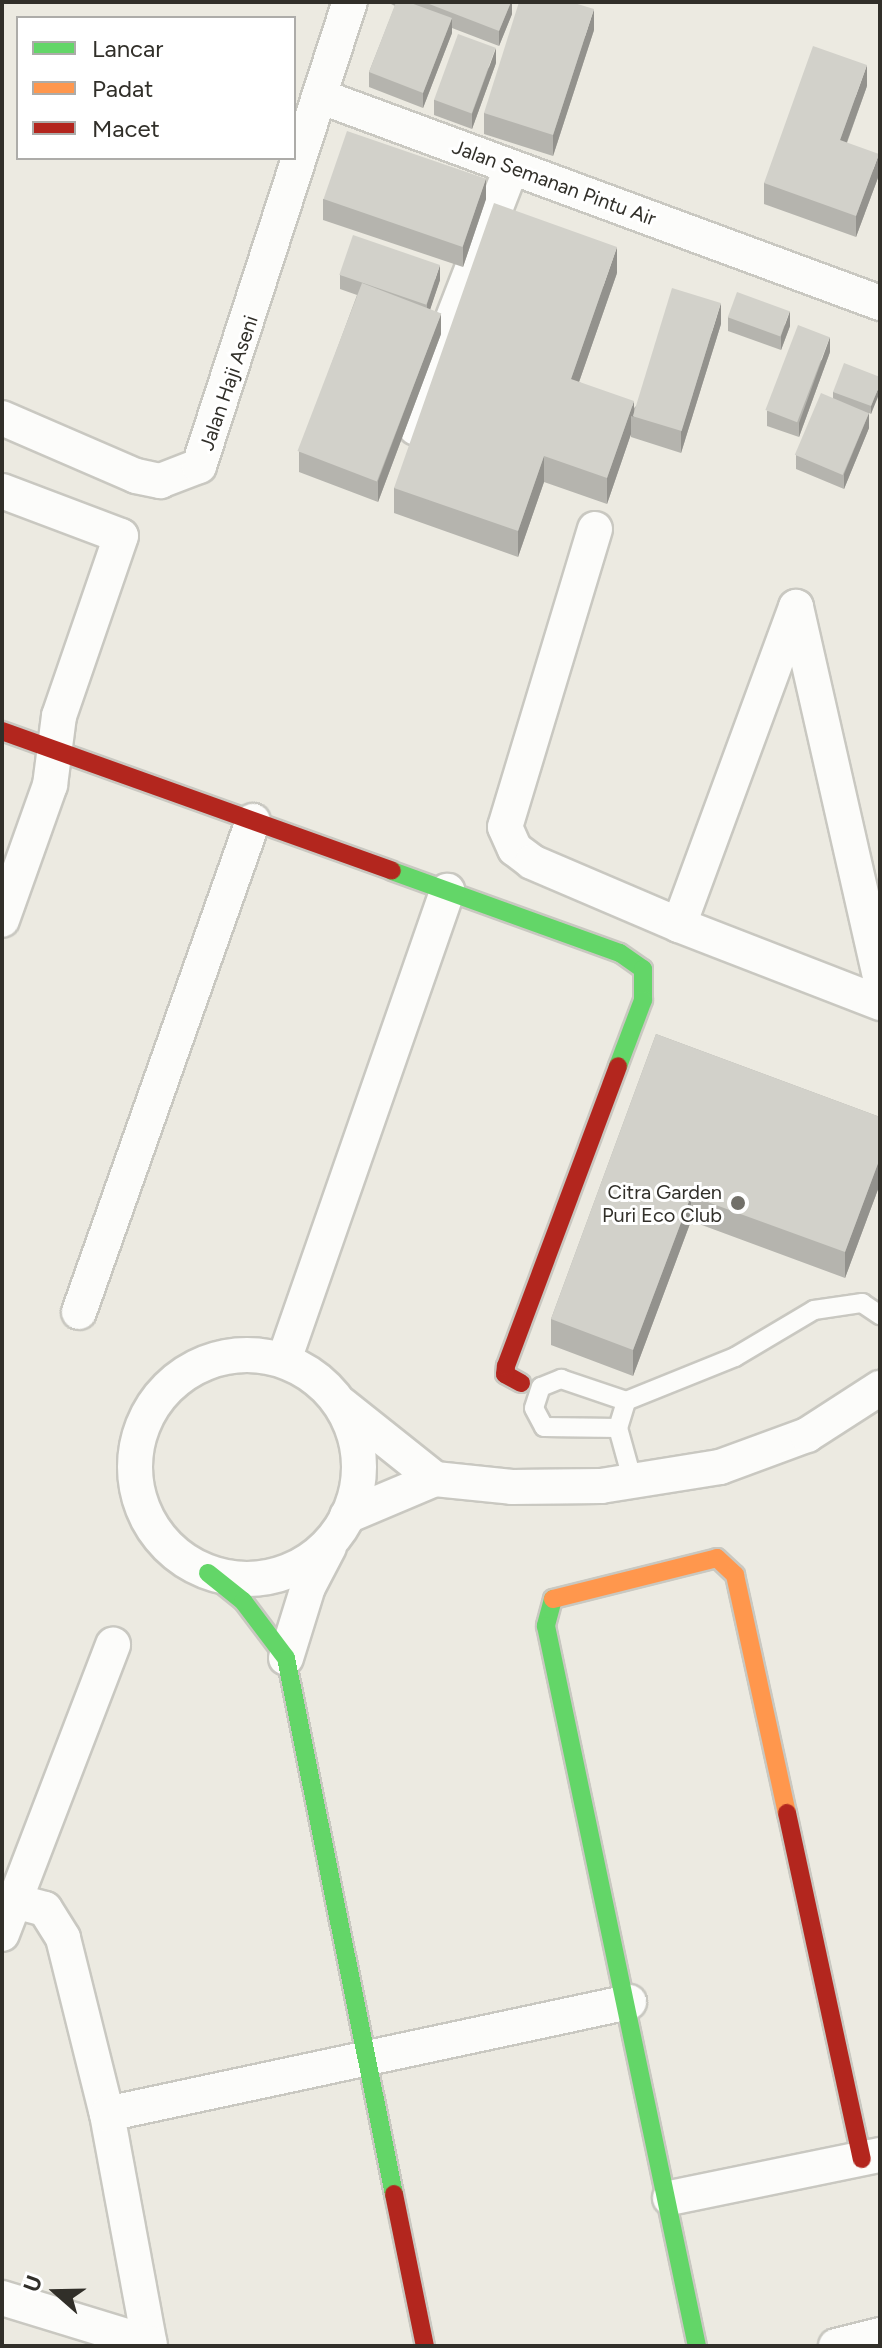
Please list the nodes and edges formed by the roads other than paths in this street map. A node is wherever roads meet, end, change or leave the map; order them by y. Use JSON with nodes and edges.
{"nodes":[{"id":1,"x":350,"y":2,"type":"edge"},
{"id":2,"x":322,"y":97,"type":"junction"},
{"id":3,"x":511,"y":168,"type":"junction"},
{"id":4,"x":880,"y":303,"type":"edge"},
{"id":5,"x":2,"y":418,"type":"edge"},
{"id":6,"x":416,"y":428,"type":"edge"},
{"id":7,"x":2,"y":491,"type":"edge"},
{"id":8,"x":595,"y":529,"type":"dead end"},
{"id":9,"x":2,"y":731,"type":"edge"},
{"id":10,"x":54,"y":750,"type":"junction"},
{"id":11,"x":253,"y":821,"type":"junction"},
{"id":12,"x":447,"y":891,"type":"junction"},
{"id":13,"x":2,"y":920,"type":"edge"},
{"id":14,"x":679,"y":925,"type":"junction"},
{"id":15,"x":880,"y":976,"type":"edge"},
{"id":16,"x":880,"y":1003,"type":"edge"},
{"id":17,"x":79,"y":1312,"type":"dead end"},
{"id":18,"x":880,"y":1315,"type":"edge"},
{"id":19,"x":284,"y":1360,"type":"junction"},
{"id":20,"x":521,"y":1383,"type":"dead end"},
{"id":21,"x":880,"y":1388,"type":"edge"},
{"id":22,"x":626,"y":1401,"type":"junction"},
{"id":23,"x":340,"y":1403,"type":"junction"},
{"id":24,"x":618,"y":1428,"type":"junction"},
{"id":25,"x":435,"y":1479,"type":"junction"},
{"id":26,"x":633,"y":1482,"type":"junction"},
{"id":27,"x":341,"y":1526,"type":"junction"},
{"id":28,"x":208,"y":1573,"type":"junction"},
{"id":29,"x":113,"y":1645,"type":"dead end"},
{"id":30,"x":286,"y":1658,"type":"junction"},
{"id":31,"x":15,"y":1901,"type":"junction"},
{"id":32,"x":2,"y":1934,"type":"edge"},
{"id":33,"x":629,"y":2002,"type":"junction"},
{"id":34,"x":370,"y":2060,"type":"junction"},
{"id":35,"x":107,"y":2114,"type":"junction"},
{"id":36,"x":871,"y":2157,"type":"edge"},
{"id":37,"x":670,"y":2198,"type":"junction"},
{"id":38,"x":2,"y":2298,"type":"edge"},
{"id":39,"x":880,"y":2335,"type":"edge"},
{"id":40,"x":149,"y":2345,"type":"edge"},
{"id":41,"x":425,"y":2346,"type":"edge"},
{"id":42,"x":697,"y":2346,"type":"edge"},
{"id":43,"x":836,"y":2346,"type":"edge"}],
"edges":[{"from":1,"to":2,"type":"street"},
{"from":2,"to":3,"type":"street","name":"Jalan Semanan Pintu Air"},
{"from":2,"to":5,"type":"street","name":"Jalan Haji Aseni"},
{"from":3,"to":4,"type":"street","name":"Jalan Semanan Pintu Air"},
{"from":3,"to":6,"type":"street"},
{"from":7,"to":10,"type":"street"},
{"from":8,"to":14,"type":"street"},
{"from":9,"to":10,"type":"street"},
{"from":10,"to":11,"type":"street"},
{"from":10,"to":13,"type":"street"},
{"from":11,"to":12,"type":"street"},
{"from":11,"to":17,"type":"street"},
{"from":12,"to":19,"type":"street"},
{"from":12,"to":20,"type":"street"},
{"from":14,"to":15,"type":"street"},
{"from":14,"to":16,"type":"street"},
{"from":18,"to":22,"type":"lane"},
{"from":19,"to":23,"type":"street"},
{"from":19,"to":28,"type":"street"},
{"from":21,"to":26,"type":"street"},
{"from":22,"to":24,"type":"lane"},
{"from":22,"to":24,"type":"lane"},
{"from":23,"to":25,"type":"street"},
{"from":23,"to":27,"type":"street"},
{"from":24,"to":26,"type":"lane"},
{"from":25,"to":26,"type":"street"},
{"from":25,"to":27,"type":"street"},
{"from":27,"to":28,"type":"street"},
{"from":27,"to":30,"type":"street"},
{"from":28,"to":30,"type":"street"},
{"from":29,"to":31,"type":"street"},
{"from":30,"to":34,"type":"street"},
{"from":31,"to":32,"type":"street"},
{"from":31,"to":35,"type":"street"},
{"from":33,"to":34,"type":"street"},
{"from":33,"to":36,"type":"street"},
{"from":33,"to":37,"type":"street"},
{"from":34,"to":35,"type":"street"},
{"from":34,"to":41,"type":"street"},
{"from":35,"to":40,"type":"street"},
{"from":36,"to":37,"type":"street"},
{"from":37,"to":42,"type":"street"},
{"from":38,"to":40,"type":"street"},
{"from":39,"to":43,"type":"street"}]}
